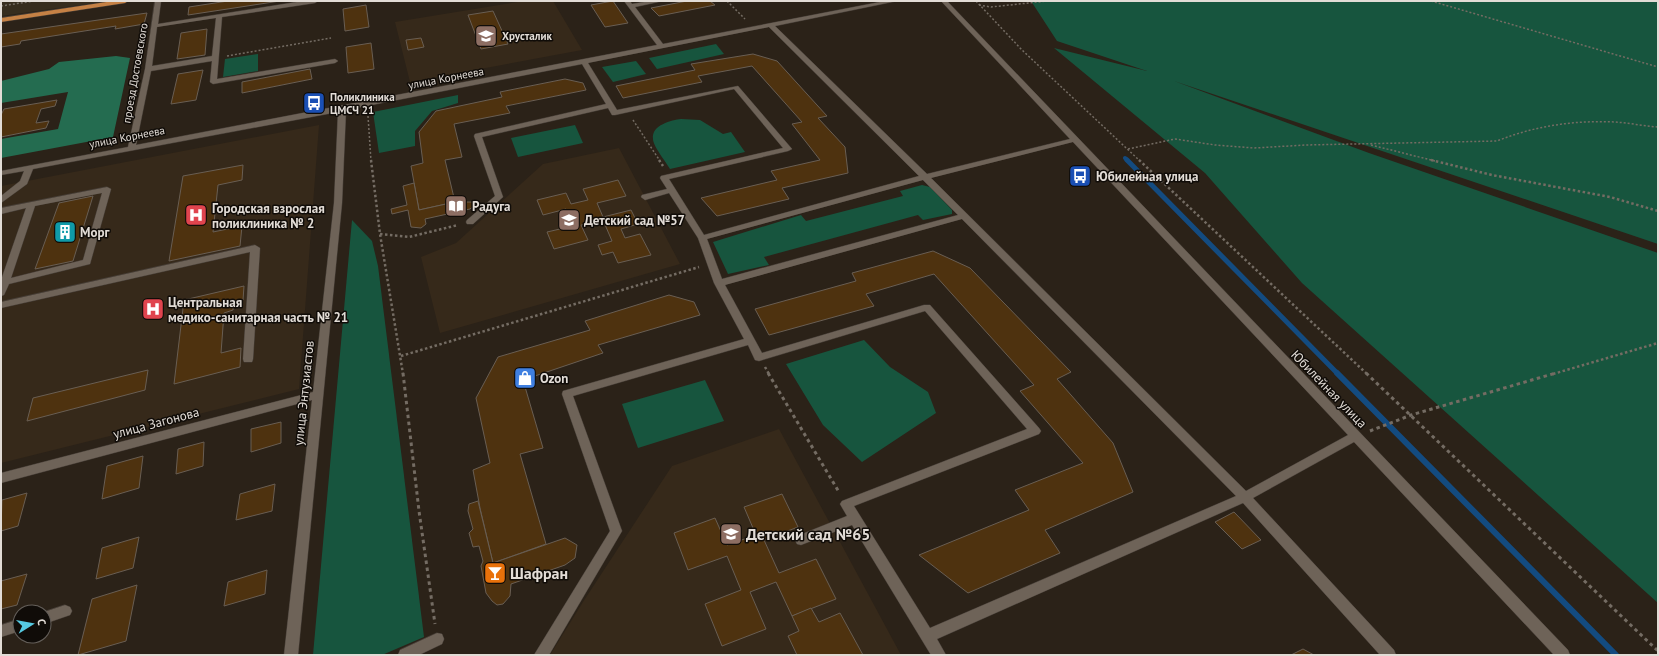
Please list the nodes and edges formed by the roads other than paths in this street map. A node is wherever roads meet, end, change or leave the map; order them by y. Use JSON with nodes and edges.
{"nodes":[{"id":1,"x":125,"y":1,"type":"edge"},
{"id":2,"x":158,"y":1,"type":"edge"},
{"id":3,"x":315,"y":1,"type":"edge"},
{"id":4,"x":660,"y":1,"type":"edge"},
{"id":5,"x":894,"y":1,"type":"edge"},
{"id":6,"x":944,"y":1,"type":"edge"},
{"id":7,"x":629,"y":4,"type":"edge"},
{"id":8,"x":219,"y":16,"type":"junction"},
{"id":9,"x":1,"y":20,"type":"edge"},
{"id":10,"x":154,"y":26,"type":"junction"},
{"id":11,"x":771,"y":26,"type":"junction"},
{"id":12,"x":662,"y":48,"type":"junction"},
{"id":13,"x":215,"y":58,"type":"junction"},
{"id":14,"x":335,"y":61,"type":"dead end"},
{"id":15,"x":584,"y":62,"type":"junction"},
{"id":16,"x":148,"y":69,"type":"junction"},
{"id":17,"x":611,"y":105,"type":"junction"},
{"id":18,"x":342,"y":109,"type":"junction"},
{"id":19,"x":1074,"y":140,"type":"junction"},
{"id":20,"x":132,"y":148,"type":"junction"},
{"id":21,"x":30,"y":167,"type":"junction"},
{"id":22,"x":1,"y":173,"type":"edge"},
{"id":23,"x":925,"y":177,"type":"junction"},
{"id":24,"x":672,"y":190,"type":"junction"},
{"id":25,"x":645,"y":197,"type":"dead end"},
{"id":26,"x":1,"y":200,"type":"edge"},
{"id":27,"x":32,"y":204,"type":"junction"},
{"id":28,"x":1,"y":210,"type":"edge"},
{"id":29,"x":964,"y":216,"type":"junction"},
{"id":30,"x":470,"y":222,"type":"road end"},
{"id":31,"x":702,"y":238,"type":"junction"},
{"id":32,"x":5,"y":282,"type":"junction"},
{"id":33,"x":719,"y":283,"type":"junction"},
{"id":34,"x":1,"y":293,"type":"edge"},
{"id":35,"x":1,"y":305,"type":"edge"},
{"id":36,"x":750,"y":341,"type":"junction"},
{"id":37,"x":248,"y":359,"type":"dead end"},
{"id":38,"x":318,"y":395,"type":"junction"},
{"id":39,"x":1356,"y":436,"type":"junction"},
{"id":40,"x":1,"y":478,"type":"edge"},
{"id":41,"x":1245,"y":497,"type":"junction"},
{"id":42,"x":856,"y":518,"type":"junction"},
{"id":43,"x":801,"y":540,"type":"dead end"},
{"id":44,"x":65,"y":611,"type":"dead end"},
{"id":45,"x":52,"y":615,"type":"edge"},
{"id":46,"x":12,"y":628,"type":"edge"},
{"id":47,"x":1,"y":631,"type":"edge"},
{"id":48,"x":928,"y":636,"type":"junction"},
{"id":49,"x":437,"y":639,"type":"road end"},
{"id":50,"x":291,"y":655,"type":"edge"},
{"id":51,"x":404,"y":655,"type":"edge"},
{"id":52,"x":541,"y":655,"type":"edge"},
{"id":53,"x":939,"y":655,"type":"edge"},
{"id":54,"x":1389,"y":655,"type":"edge"},
{"id":55,"x":1563,"y":655,"type":"edge"}],
"edges":[{"from":1,"to":9,"type":"main road"},
{"from":2,"to":10,"type":"street","name":"проезд Достоевского"},
{"from":3,"to":8,"type":"street"},
{"from":4,"to":7,"type":"street"},
{"from":5,"to":11,"type":"street","name":"улица Корнеева"},
{"from":6,"to":19,"type":"street","name":"Юбилейная улица"},
{"from":7,"to":12,"type":"street"},
{"from":8,"to":10,"type":"street"},
{"from":8,"to":13,"type":"street"},
{"from":10,"to":16,"type":"street","name":"проезд Достоевского"},
{"from":11,"to":12,"type":"street","name":"улица Корнеева"},
{"from":11,"to":23,"type":"street"},
{"from":12,"to":15,"type":"street","name":"улица Корнеева"},
{"from":13,"to":14,"type":"street"},
{"from":13,"to":16,"type":"street"},
{"from":15,"to":17,"type":"street"},
{"from":15,"to":18,"type":"street","name":"улица Корнеева"},
{"from":16,"to":20,"type":"street","name":"проезд Достоевского"},
{"from":17,"to":24,"type":"street"},
{"from":17,"to":30,"type":"street"},
{"from":18,"to":20,"type":"street","name":"улица Корнеева"},
{"from":18,"to":38,"type":"street","name":"улица Энтузиастов"},
{"from":19,"to":23,"type":"street"},
{"from":19,"to":39,"type":"street","name":"Юбилейная улица"},
{"from":20,"to":21,"type":"street","name":"улица Корнеева"},
{"from":21,"to":22,"type":"street","name":"улица Корнеева"},
{"from":21,"to":26,"type":"street"},
{"from":23,"to":29,"type":"street"},
{"from":23,"to":31,"type":"street"},
{"from":24,"to":25,"type":"street"},
{"from":24,"to":31,"type":"street"},
{"from":27,"to":28,"type":"street"},
{"from":27,"to":32,"type":"street"},
{"from":27,"to":32,"type":"street"},
{"from":29,"to":33,"type":"street"},
{"from":29,"to":41,"type":"street"},
{"from":31,"to":33,"type":"street"},
{"from":32,"to":34,"type":"street"},
{"from":33,"to":36,"type":"street"},
{"from":35,"to":37,"type":"street"},
{"from":36,"to":42,"type":"street"},
{"from":36,"to":52,"type":"street"},
{"from":38,"to":40,"type":"street","name":"улица Загонова"},
{"from":38,"to":50,"type":"street","name":"улица Энтузиастов"},
{"from":39,"to":41,"type":"street"},
{"from":39,"to":55,"type":"street","name":"Юбилейная улица"},
{"from":41,"to":48,"type":"street"},
{"from":41,"to":54,"type":"street"},
{"from":42,"to":43,"type":"street"},
{"from":42,"to":48,"type":"street"},
{"from":44,"to":45,"type":"street"},
{"from":46,"to":47,"type":"street"},
{"from":48,"to":53,"type":"street"},
{"from":49,"to":51,"type":"street"}]}
